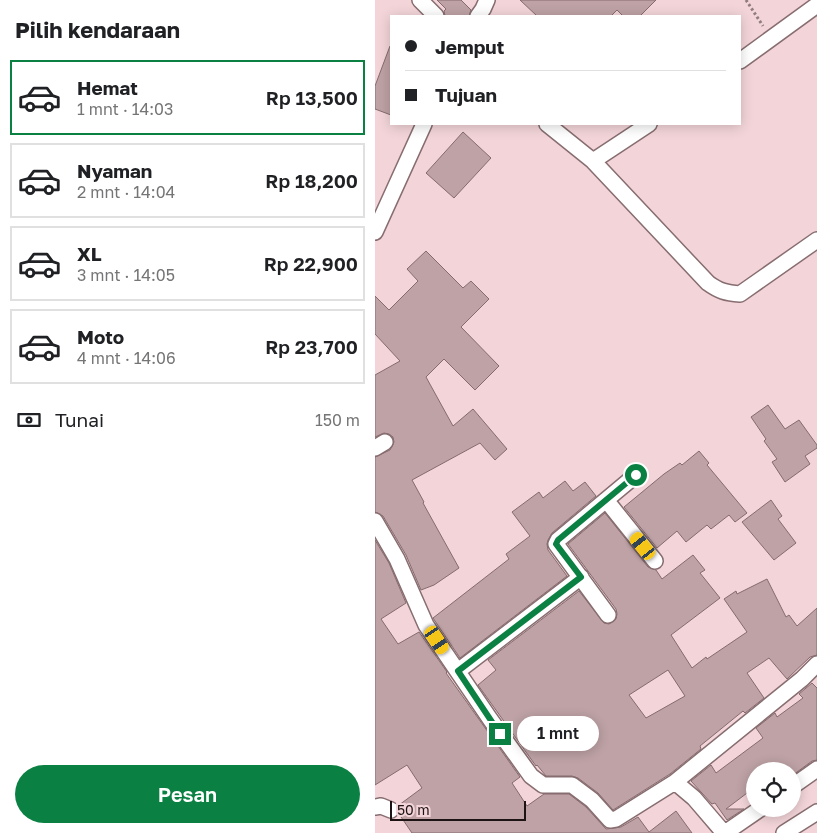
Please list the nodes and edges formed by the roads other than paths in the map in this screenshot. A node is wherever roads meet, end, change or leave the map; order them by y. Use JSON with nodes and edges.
{"nodes":[{"id":1,"x":420,"y":0,"type":"edge"},
{"id":2,"x":487,"y":0,"type":"edge"},
{"id":3,"x":817,"y":5,"type":"edge"},
{"id":4,"x":435,"y":15,"type":"edge"},
{"id":5,"x":479,"y":15,"type":"edge"},
{"id":6,"x":741,"y":60,"type":"edge"},
{"id":7,"x":424,"y":125,"type":"edge"},
{"id":8,"x":548,"y":125,"type":"edge"},
{"id":9,"x":647,"y":125,"type":"edge"},
{"id":10,"x":593,"y":161,"type":"junction"},
{"id":11,"x":375,"y":232,"type":"edge"},
{"id":12,"x":817,"y":240,"type":"edge"},
{"id":13,"x":636,"y":475,"type":"dead end"},
{"id":14,"x":606,"y":500,"type":"junction"},
{"id":15,"x":375,"y":521,"type":"edge"},
{"id":16,"x":655,"y":561,"type":"dead end"},
{"id":17,"x":581,"y":577,"type":"junction"},
{"id":18,"x":608,"y":615,"type":"dead end"},
{"id":19,"x":817,"y":664,"type":"edge"},
{"id":20,"x":458,"y":671,"type":"junction"},
{"id":21,"x":817,"y":769,"type":"edge"},
{"id":22,"x":801,"y":780,"type":"edge"},
{"id":23,"x":675,"y":782,"type":"junction"},
{"id":24,"x":375,"y":807,"type":"edge"},
{"id":25,"x":391,"y":810,"type":"dead end"},
{"id":26,"x":817,"y":812,"type":"edge"},
{"id":27,"x":749,"y":817,"type":"edge"},
{"id":28,"x":731,"y":831,"type":"edge"},
{"id":29,"x":784,"y":833,"type":"edge"}],
"edges":[{"from":1,"to":4,"type":"street"},
{"from":2,"to":5,"type":"street"},
{"from":3,"to":6,"type":"street"},
{"from":7,"to":11,"type":"street"},
{"from":8,"to":10,"type":"street"},
{"from":9,"to":10,"type":"street"},
{"from":10,"to":12,"type":"street"},
{"from":13,"to":14,"type":"street"},
{"from":14,"to":16,"type":"street"},
{"from":14,"to":17,"type":"street"},
{"from":15,"to":20,"type":"street"},
{"from":17,"to":18,"type":"street"},
{"from":17,"to":20,"type":"street"},
{"from":19,"to":23,"type":"street"},
{"from":20,"to":23,"type":"street"},
{"from":21,"to":22,"type":"street"},
{"from":23,"to":28,"type":"street"},
{"from":24,"to":25,"type":"street"},
{"from":26,"to":29,"type":"street"},
{"from":27,"to":28,"type":"street"}]}
